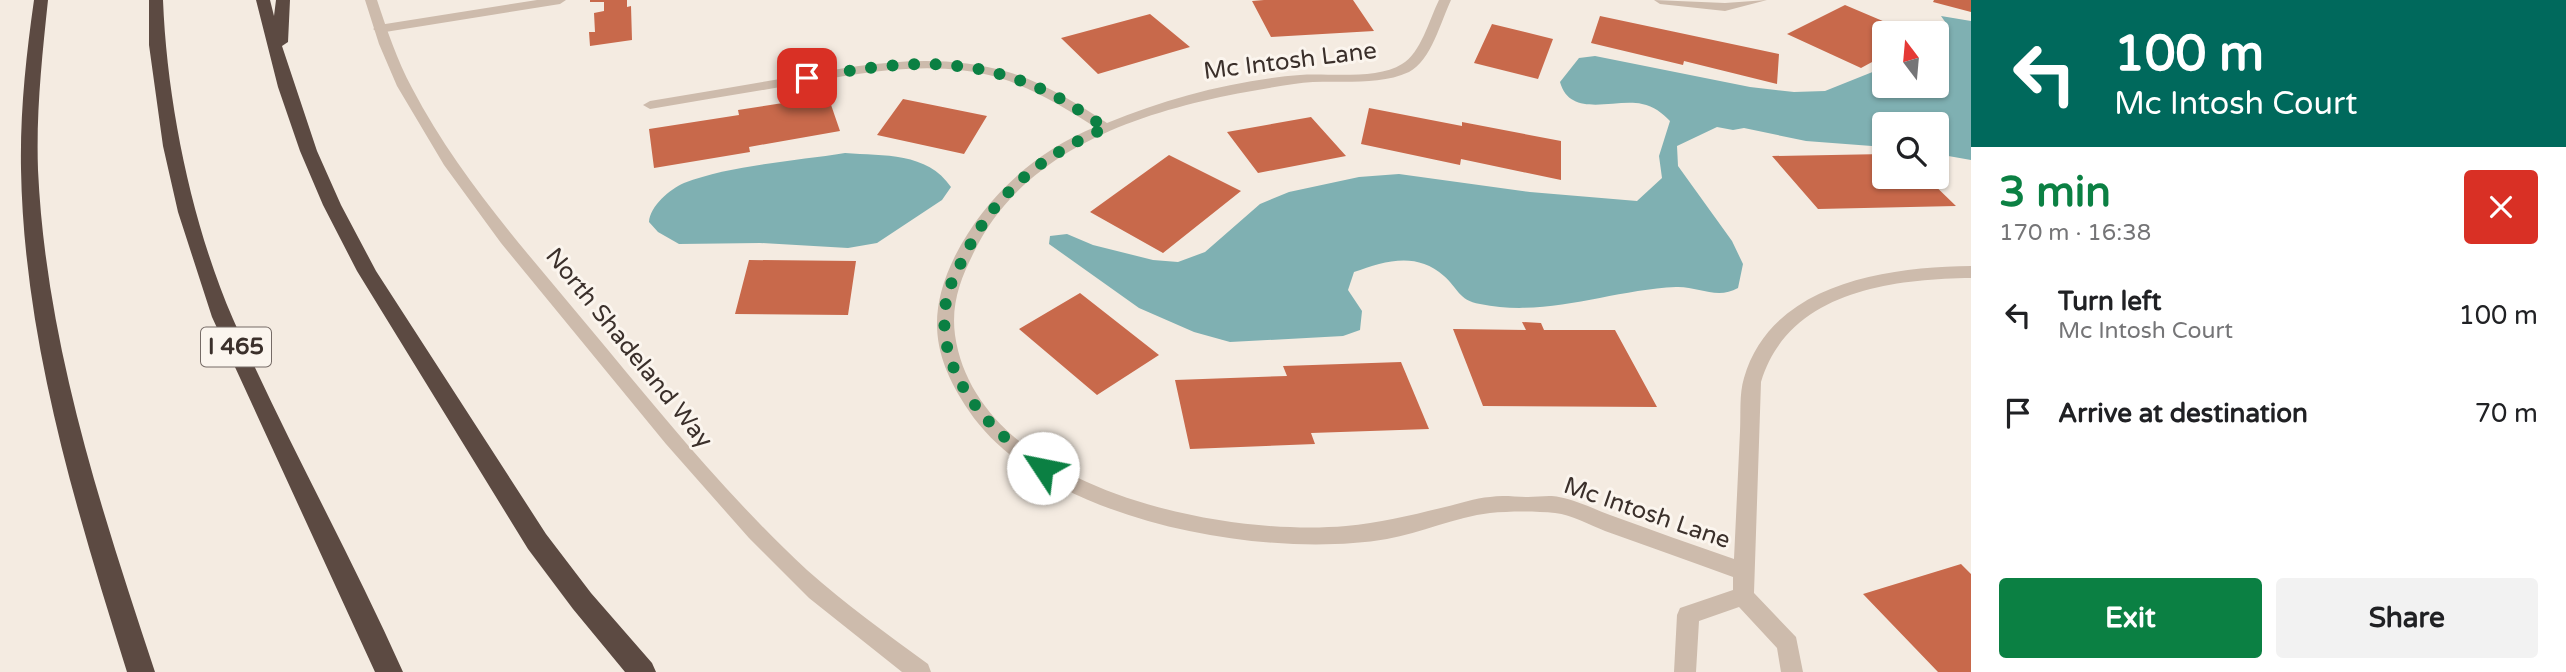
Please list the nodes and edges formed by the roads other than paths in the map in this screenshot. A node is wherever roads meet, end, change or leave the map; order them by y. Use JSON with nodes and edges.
{"nodes":[{"id":1,"x":41,"y":0,"type":"edge"},
{"id":2,"x":156,"y":0,"type":"edge"},
{"id":3,"x":263,"y":0,"type":"edge"},
{"id":4,"x":283,"y":0,"type":"edge"},
{"id":5,"x":371,"y":0,"type":"edge"},
{"id":6,"x":560,"y":0,"type":"edge"},
{"id":7,"x":1445,"y":0,"type":"edge"},
{"id":8,"x":1660,"y":0,"type":"edge"},
{"id":9,"x":1761,"y":0,"type":"edge"},
{"id":10,"x":379,"y":29,"type":"junction"},
{"id":11,"x":279,"y":65,"type":"junction"},
{"id":12,"x":650,"y":105,"type":"dead end"},
{"id":13,"x":1106,"y":128,"type":"junction"},
{"id":14,"x":1971,"y":272,"type":"edge"},
{"id":15,"x":1744,"y":572,"type":"junction"},
{"id":16,"x":1743,"y":596,"type":"junction"},
{"id":17,"x":141,"y":672,"type":"edge"},
{"id":18,"x":390,"y":672,"type":"edge"},
{"id":19,"x":642,"y":672,"type":"edge"},
{"id":20,"x":920,"y":672,"type":"edge"},
{"id":21,"x":1685,"y":672,"type":"edge"},
{"id":22,"x":1792,"y":672,"type":"edge"}],
"edges":[{"from":1,"to":17,"type":"highway"},
{"from":2,"to":18,"type":"highway","number":"I 465"},
{"from":3,"to":11,"type":"highway"},
{"from":4,"to":11,"type":"highway"},
{"from":5,"to":10,"type":"street","name":"North Shadeland Way"},
{"from":6,"to":10,"type":"street"},
{"from":7,"to":13,"type":"street","name":"Mc Intosh Lane"},
{"from":8,"to":9,"type":"street"},
{"from":10,"to":20,"type":"street","name":"North Shadeland Way"},
{"from":11,"to":19,"type":"highway"},
{"from":12,"to":13,"type":"street"},
{"from":13,"to":15,"type":"street","name":"Mc Intosh Lane"},
{"from":14,"to":15,"type":"street"},
{"from":15,"to":16,"type":"street"},
{"from":16,"to":21,"type":"street"},
{"from":16,"to":22,"type":"street"}]}
